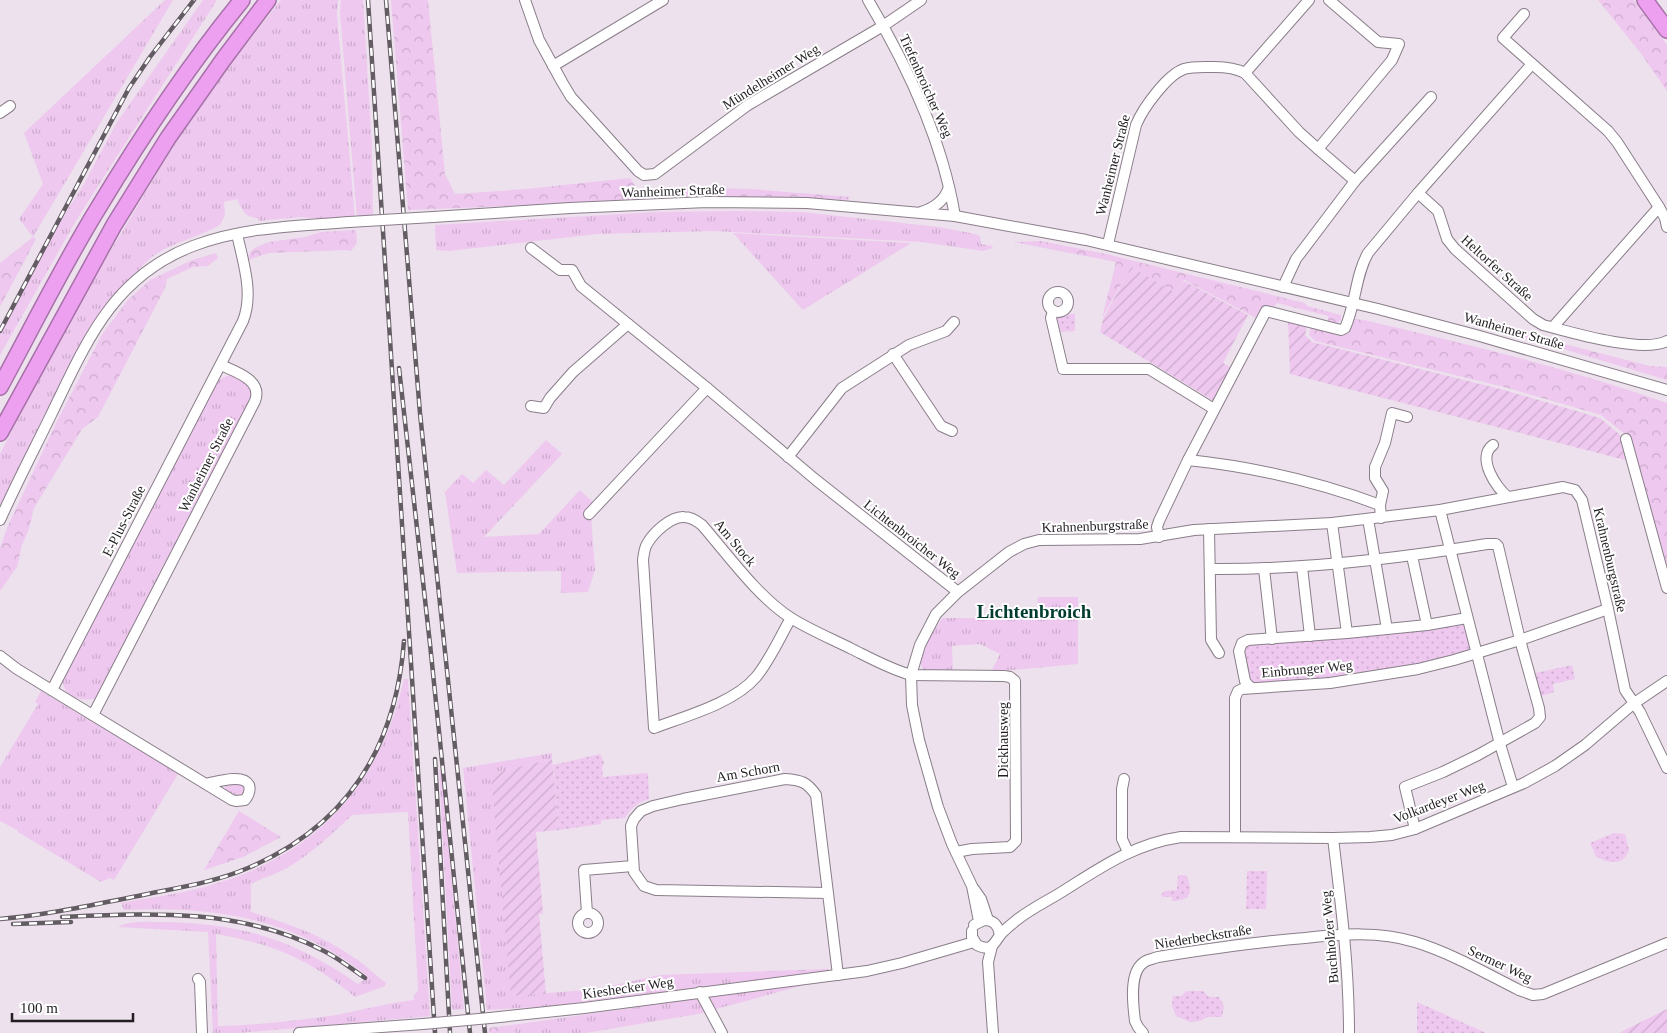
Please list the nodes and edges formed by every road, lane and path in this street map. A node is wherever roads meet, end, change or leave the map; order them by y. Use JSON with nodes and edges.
{"nodes":[{"id":1,"x":242,"y":0,"type":"edge"},
{"id":2,"x":268,"y":0,"type":"edge"},
{"id":3,"x":525,"y":0,"type":"edge"},
{"id":4,"x":663,"y":0,"type":"edge"},
{"id":5,"x":868,"y":0,"type":"edge"},
{"id":6,"x":921,"y":0,"type":"edge"},
{"id":7,"x":1309,"y":0,"type":"edge"},
{"id":8,"x":1329,"y":0,"type":"edge"},
{"id":9,"x":1645,"y":0,"type":"edge"},
{"id":10,"x":1524,"y":14,"type":"dead end"},
{"id":11,"x":884,"y":26,"type":"junction"},
{"id":12,"x":1667,"y":30,"type":"edge"},
{"id":13,"x":1532,"y":64,"type":"junction"},
{"id":14,"x":552,"y":66,"type":"junction"},
{"id":15,"x":1245,"y":73,"type":"junction"},
{"id":16,"x":1431,"y":98,"type":"dead end"},
{"id":17,"x":10,"y":106,"type":"dead end"},
{"id":18,"x":0,"y":113,"type":"edge"},
{"id":19,"x":1318,"y":149,"type":"junction"},
{"id":20,"x":1355,"y":181,"type":"junction"},
{"id":21,"x":949,"y":187,"type":"junction"},
{"id":22,"x":1418,"y":192,"type":"junction"},
{"id":23,"x":1659,"y":207,"type":"junction"},
{"id":24,"x":916,"y":213,"type":"junction"},
{"id":25,"x":955,"y":216,"type":"junction"},
{"id":26,"x":1667,"y":227,"type":"edge"},
{"id":27,"x":236,"y":234,"type":"junction"},
{"id":28,"x":1108,"y":244,"type":"junction"},
{"id":29,"x":531,"y":248,"type":"dead end"},
{"id":30,"x":1283,"y":287,"type":"junction"},
{"id":31,"x":1353,"y":303,"type":"junction"},
{"id":32,"x":1053,"y":311,"type":"dead end"},
{"id":33,"x":954,"y":322,"type":"dead end"},
{"id":34,"x":628,"y":324,"type":"junction"},
{"id":35,"x":1553,"y":327,"type":"junction"},
{"id":36,"x":1667,"y":342,"type":"edge"},
{"id":37,"x":893,"y":354,"type":"junction"},
{"id":38,"x":221,"y":365,"type":"junction"},
{"id":39,"x":0,"y":387,"type":"edge"},
{"id":40,"x":706,"y":388,"type":"junction"},
{"id":41,"x":1667,"y":390,"type":"edge"},
{"id":42,"x":531,"y":406,"type":"dead end"},
{"id":43,"x":1214,"y":409,"type":"junction"},
{"id":44,"x":1407,"y":417,"type":"dead end"},
{"id":45,"x":952,"y":431,"type":"dead end"},
{"id":46,"x":0,"y":433,"type":"edge"},
{"id":47,"x":1626,"y":439,"type":"dead end"},
{"id":48,"x":1493,"y":445,"type":"dead end"},
{"id":49,"x":788,"y":457,"type":"junction"},
{"id":50,"x":1188,"y":460,"type":"junction"},
{"id":51,"x":1508,"y":498,"type":"junction"},
{"id":52,"x":1380,"y":505,"type":"junction"},
{"id":53,"x":1440,"y":510,"type":"junction"},
{"id":54,"x":589,"y":514,"type":"dead end"},
{"id":55,"x":1381,"y":518,"type":"junction"},
{"id":56,"x":1368,"y":519,"type":"junction"},
{"id":57,"x":0,"y":520,"type":"edge"},
{"id":58,"x":1332,"y":523,"type":"junction"},
{"id":59,"x":1209,"y":529,"type":"junction"},
{"id":60,"x":1159,"y":537,"type":"junction"},
{"id":61,"x":1449,"y":550,"type":"junction"},
{"id":62,"x":1412,"y":556,"type":"junction"},
{"id":63,"x":1375,"y":560,"type":"junction"},
{"id":64,"x":1338,"y":565,"type":"junction"},
{"id":65,"x":1302,"y":567,"type":"junction"},
{"id":66,"x":1210,"y":569,"type":"junction"},
{"id":67,"x":1264,"y":569,"type":"junction"},
{"id":68,"x":1667,"y":588,"type":"edge"},
{"id":69,"x":958,"y":592,"type":"junction"},
{"id":70,"x":1608,"y":609,"type":"junction"},
{"id":71,"x":791,"y":618,"type":"junction"},
{"id":72,"x":1467,"y":618,"type":"junction"},
{"id":73,"x":1427,"y":625,"type":"junction"},
{"id":74,"x":1387,"y":629,"type":"junction"},
{"id":75,"x":1347,"y":633,"type":"junction"},
{"id":76,"x":1310,"y":636,"type":"junction"},
{"id":77,"x":1272,"y":639,"type":"junction"},
{"id":78,"x":1520,"y":640,"type":"junction"},
{"id":79,"x":1219,"y":653,"type":"dead end"},
{"id":80,"x":1476,"y":654,"type":"junction"},
{"id":81,"x":0,"y":656,"type":"edge"},
{"id":82,"x":911,"y":676,"type":"junction"},
{"id":83,"x":1667,"y":681,"type":"edge"},
{"id":84,"x":1252,"y":688,"type":"junction"},
{"id":85,"x":52,"y":690,"type":"junction"},
{"id":86,"x":1633,"y":704,"type":"junction"},
{"id":87,"x":93,"y":715,"type":"junction"},
{"id":88,"x":1500,"y":744,"type":"junction"},
{"id":89,"x":1667,"y":768,"type":"edge"},
{"id":90,"x":1124,"y":779,"type":"dead end"},
{"id":91,"x":206,"y":784,"type":"dead end"},
{"id":92,"x":1513,"y":787,"type":"junction"},
{"id":93,"x":1415,"y":829,"type":"junction"},
{"id":94,"x":1235,"y":837,"type":"junction"},
{"id":95,"x":1333,"y":838,"type":"junction"},
{"id":96,"x":956,"y":852,"type":"junction"},
{"id":97,"x":1128,"y":852,"type":"junction"},
{"id":98,"x":633,"y":866,"type":"junction"},
{"id":99,"x":828,"y":892,"type":"junction"},
{"id":100,"x":587,"y":913,"type":"dead end"},
{"id":101,"x":1018,"y":918,"type":"junction"},
{"id":102,"x":988,"y":921,"type":"junction"},
{"id":103,"x":972,"y":931,"type":"junction"},
{"id":104,"x":1345,"y":934,"type":"junction"},
{"id":105,"x":1000,"y":935,"type":"junction"},
{"id":106,"x":1667,"y":943,"type":"edge"},
{"id":107,"x":978,"y":944,"type":"junction"},
{"id":108,"x":956,"y":946,"type":"junction"},
{"id":109,"x":992,"y":946,"type":"junction"},
{"id":110,"x":988,"y":962,"type":"junction"},
{"id":111,"x":838,"y":974,"type":"junction"},
{"id":112,"x":198,"y":979,"type":"dead end"},
{"id":113,"x":700,"y":992,"type":"junction"},
{"id":114,"x":202,"y":1033,"type":"edge"},
{"id":115,"x":299,"y":1033,"type":"edge"},
{"id":116,"x":722,"y":1033,"type":"edge"},
{"id":117,"x":993,"y":1033,"type":"edge"},
{"id":118,"x":1143,"y":1033,"type":"edge"},
{"id":119,"x":1349,"y":1033,"type":"edge"}],
"edges":[{"from":1,"to":39,"type":"highway"},
{"from":2,"to":46,"type":"highway"},
{"from":3,"to":14,"type":"street"},
{"from":4,"to":14,"type":"street"},
{"from":5,"to":11,"type":"street","name":"Tiefenbroicher Weg"},
{"from":6,"to":11,"type":"street","name":"Mündelheimer Weg"},
{"from":7,"to":15,"type":"street"},
{"from":8,"to":19,"type":"street"},
{"from":9,"to":12,"type":"highway"},
{"from":10,"to":13,"type":"street"},
{"from":11,"to":14,"type":"street","name":"Mündelheimer Weg"},
{"from":11,"to":21,"type":"street","name":"Tiefenbroicher Weg"},
{"from":13,"to":22,"type":"street"},
{"from":13,"to":23,"type":"street"},
{"from":15,"to":19,"type":"street"},
{"from":15,"to":28,"type":"street","name":"Wanheimer Straße"},
{"from":16,"to":20,"type":"street"},
{"from":17,"to":18,"type":"street"},
{"from":19,"to":20,"type":"street"},
{"from":20,"to":30,"type":"street"},
{"from":21,"to":24,"type":"street"},
{"from":21,"to":25,"type":"street","name":"Tiefenbroicher Weg"},
{"from":22,"to":31,"type":"street"},
{"from":22,"to":35,"type":"street","name":"Heltorfer Straße"},
{"from":23,"to":26,"type":"street"},
{"from":23,"to":35,"type":"street"},
{"from":24,"to":25,"type":"street","name":"Wanheimer Straße"},
{"from":24,"to":27,"type":"street","name":"Wanheimer Straße","bridge":true},
{"from":25,"to":28,"type":"street","name":"Wanheimer Straße"},
{"from":27,"to":38,"type":"street"},
{"from":27,"to":57,"type":"street","name":"Wanheimer Straße"},
{"from":28,"to":30,"type":"street","name":"Wanheimer Straße"},
{"from":29,"to":34,"type":"street","name":"Lichtenbroicher Weg"},
{"from":30,"to":31,"type":"street","name":"Wanheimer Straße"},
{"from":31,"to":41,"type":"street","name":"Wanheimer Straße"},
{"from":31,"to":43,"type":"street","name":"Krahnenburgstraße"},
{"from":32,"to":43,"type":"street"},
{"from":33,"to":37,"type":"street"},
{"from":34,"to":40,"type":"street","name":"Lichtenbroicher Weg"},
{"from":34,"to":42,"type":"street"},
{"from":35,"to":36,"type":"street","name":"Heltorfer Straße"},
{"from":37,"to":45,"type":"street"},
{"from":37,"to":49,"type":"street"},
{"from":38,"to":85,"type":"street","name":"E-Plus-Straße"},
{"from":38,"to":87,"type":"street","name":"Wanheimer Straße"},
{"from":40,"to":49,"type":"street","name":"Lichtenbroicher Weg"},
{"from":40,"to":54,"type":"street"},
{"from":43,"to":50,"type":"street","name":"Krahnenburgstraße"},
{"from":44,"to":52,"type":"street"},
{"from":47,"to":68,"type":"street"},
{"from":48,"to":51,"type":"street"},
{"from":49,"to":69,"type":"street","name":"Lichtenbroicher Weg"},
{"from":50,"to":52,"type":"street"},
{"from":50,"to":60,"type":"street","name":"Krahnenburgstraße"},
{"from":51,"to":53,"type":"street","name":"Krahnenburgstraße"},
{"from":51,"to":70,"type":"street","name":"Krahnenburgstraße"},
{"from":52,"to":55,"type":"street"},
{"from":53,"to":55,"type":"street","name":"Krahnenburgstraße"},
{"from":53,"to":61,"type":"street"},
{"from":55,"to":56,"type":"street","name":"Krahnenburgstraße"},
{"from":56,"to":58,"type":"street","name":"Krahnenburgstraße"},
{"from":56,"to":63,"type":"street"},
{"from":58,"to":59,"type":"street","name":"Krahnenburgstraße"},
{"from":58,"to":64,"type":"street"},
{"from":59,"to":60,"type":"street","name":"Krahnenburgstraße"},
{"from":59,"to":66,"type":"street"},
{"from":60,"to":69,"type":"street","name":"Krahnenburgstraße"},
{"from":61,"to":62,"type":"street"},
{"from":61,"to":72,"type":"street"},
{"from":61,"to":78,"type":"street"},
{"from":62,"to":63,"type":"street"},
{"from":62,"to":73,"type":"street"},
{"from":63,"to":64,"type":"street"},
{"from":63,"to":74,"type":"street"},
{"from":64,"to":65,"type":"street"},
{"from":64,"to":75,"type":"street"},
{"from":65,"to":67,"type":"street"},
{"from":65,"to":76,"type":"street"},
{"from":66,"to":67,"type":"street"},
{"from":66,"to":79,"type":"street"},
{"from":67,"to":77,"type":"street"},
{"from":69,"to":82,"type":"street","name":"Lichtenbroicher Weg"},
{"from":70,"to":78,"type":"street","name":"Einbrunger Weg"},
{"from":70,"to":86,"type":"street","name":"Krahnenburgstraße"},
{"from":71,"to":71,"type":"street","name":"Am Stock"},
{"from":71,"to":82,"type":"street","name":"Am Stock"},
{"from":72,"to":73,"type":"street"},
{"from":72,"to":80,"type":"street"},
{"from":73,"to":74,"type":"street"},
{"from":74,"to":75,"type":"street"},
{"from":75,"to":76,"type":"street"},
{"from":76,"to":77,"type":"street"},
{"from":77,"to":84,"type":"street"},
{"from":78,"to":80,"type":"street","name":"Einbrunger Weg"},
{"from":78,"to":88,"type":"street"},
{"from":80,"to":84,"type":"street","name":"Einbrunger Weg"},
{"from":80,"to":88,"type":"street"},
{"from":81,"to":85,"type":"street"},
{"from":82,"to":96,"type":"street","name":"Lichtenbroicher Weg"},
{"from":82,"to":96,"type":"street","name":"Dickhausweg"},
{"from":83,"to":86,"type":"street","name":"Volkardeyer Weg"},
{"from":84,"to":94,"type":"street","name":"Einbrunger Weg"},
{"from":85,"to":87,"type":"street"},
{"from":86,"to":89,"type":"street"},
{"from":86,"to":92,"type":"street","name":"Volkardeyer Weg"},
{"from":87,"to":91,"type":"street"},
{"from":88,"to":92,"type":"street"},
{"from":88,"to":93,"type":"street"},
{"from":90,"to":97,"type":"street"},
{"from":92,"to":93,"type":"street","name":"Volkardeyer Weg"},
{"from":93,"to":95,"type":"street","name":"Volkardeyer Weg"},
{"from":94,"to":95,"type":"street","name":"Volkardeyer Weg"},
{"from":94,"to":97,"type":"street","name":"Volkardeyer Weg"},
{"from":95,"to":104,"type":"street","name":"Buchholzer Weg"},
{"from":96,"to":102,"type":"street","name":"Lichtenbroicher Weg"},
{"from":97,"to":101,"type":"street","name":"Volkardeyer Weg"},
{"from":98,"to":99,"type":"street","name":"Am Schorn"},
{"from":98,"to":99,"type":"street","name":"Am Schorn"},
{"from":98,"to":100,"type":"street"},
{"from":99,"to":111,"type":"street","name":"Am Schorn"},
{"from":101,"to":102,"type":"street","name":"Volkardeyer Weg"},
{"from":101,"to":105,"type":"street","name":"Volkardeyer Weg"},
{"from":102,"to":103,"type":"street"},
{"from":102,"to":105,"type":"street"},
{"from":103,"to":107,"type":"street"},
{"from":103,"to":108,"type":"street","name":"Kieshecker Weg"},
{"from":104,"to":106,"type":"street","name":"Sermer Weg"},
{"from":104,"to":118,"type":"street","name":"Niederbeckstraße"},
{"from":104,"to":119,"type":"street","name":"Buchholzer Weg"},
{"from":105,"to":109,"type":"street","name":"Volkardeyer Weg"},
{"from":107,"to":108,"type":"street","name":"Kieshecker Weg"},
{"from":107,"to":109,"type":"street"},
{"from":107,"to":110,"type":"street"},
{"from":108,"to":111,"type":"street","name":"Kieshecker Weg"},
{"from":109,"to":110,"type":"street"},
{"from":110,"to":117,"type":"street"},
{"from":111,"to":113,"type":"street","name":"Kieshecker Weg"},
{"from":112,"to":114,"type":"street"},
{"from":113,"to":115,"type":"street","name":"Kieshecker Weg","bridge":true},
{"from":113,"to":116,"type":"street"}]}
